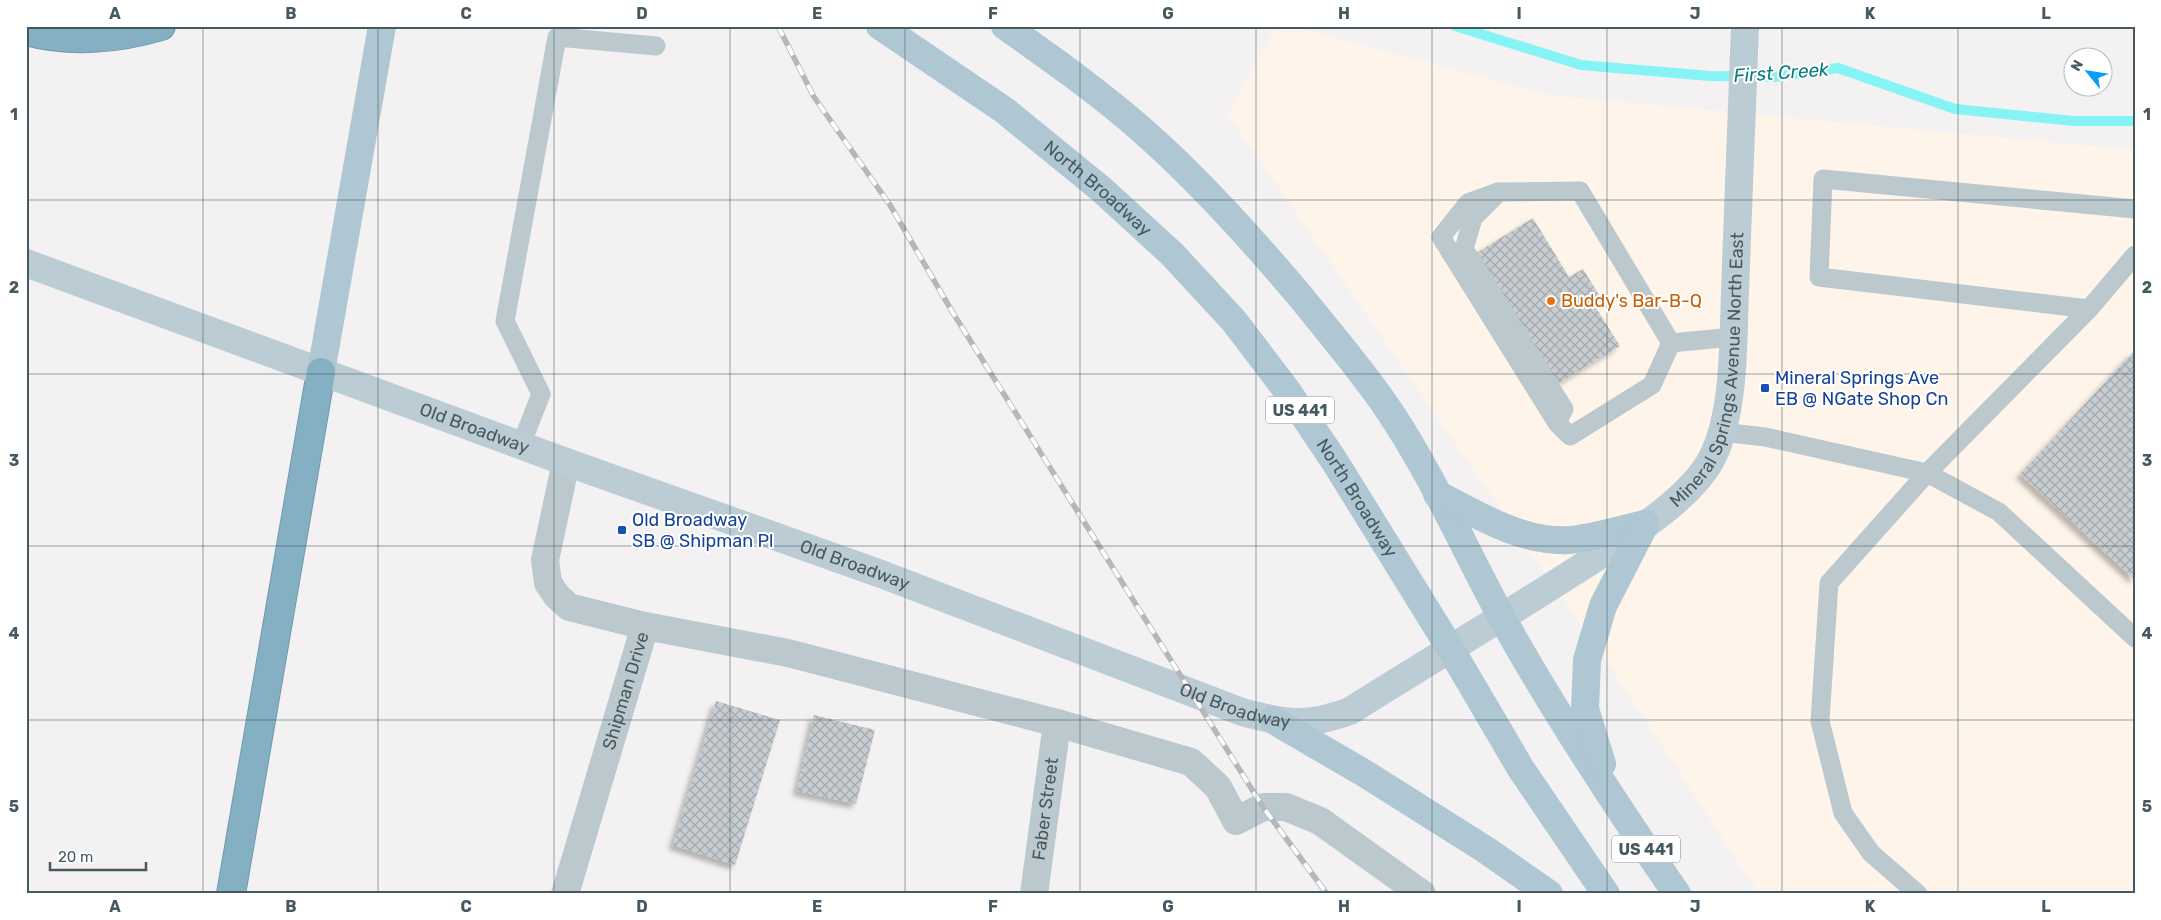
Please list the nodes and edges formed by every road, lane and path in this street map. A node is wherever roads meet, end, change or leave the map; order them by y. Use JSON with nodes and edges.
{"nodes":[{"id":1,"x":161,"y":26,"type":"edge"},
{"id":2,"x":382,"y":26,"type":"edge"},
{"id":3,"x":880,"y":26,"type":"edge"},
{"id":4,"x":1005,"y":26,"type":"edge"},
{"id":5,"x":26,"y":31,"type":"edge"},
{"id":6,"x":1745,"y":34,"type":"edge"},
{"id":7,"x":656,"y":46,"type":"dead end"},
{"id":8,"x":1498,"y":192,"type":"junction"},
{"id":9,"x":2135,"y":209,"type":"edge"},
{"id":10,"x":2135,"y":254,"type":"edge"},
{"id":11,"x":26,"y":263,"type":"edge"},
{"id":12,"x":2089,"y":309,"type":"junction"},
{"id":13,"x":1733,"y":338,"type":"junction"},
{"id":14,"x":1671,"y":343,"type":"junction"},
{"id":15,"x":321,"y":372,"type":"junction"},
{"id":16,"x":1557,"y":423,"type":"junction"},
{"id":17,"x":1722,"y":432,"type":"junction"},
{"id":18,"x":521,"y":445,"type":"junction"},
{"id":19,"x":566,"y":462,"type":"junction"},
{"id":20,"x":1926,"y":473,"type":"junction"},
{"id":21,"x":1437,"y":494,"type":"junction"},
{"id":22,"x":1645,"y":524,"type":"junction"},
{"id":23,"x":1502,"y":617,"type":"junction"},
{"id":24,"x":645,"y":626,"type":"junction"},
{"id":25,"x":2135,"y":638,"type":"edge"},
{"id":26,"x":1450,"y":648,"type":"junction"},
{"id":27,"x":1273,"y":720,"type":"junction"},
{"id":28,"x":1056,"y":723,"type":"junction"},
{"id":29,"x":1615,"y":803,"type":"junction"},
{"id":30,"x":232,"y":894,"type":"edge"},
{"id":31,"x":565,"y":894,"type":"edge"},
{"id":32,"x":1034,"y":894,"type":"edge"},
{"id":33,"x":1422,"y":894,"type":"edge"},
{"id":34,"x":1549,"y":894,"type":"edge"},
{"id":35,"x":1606,"y":894,"type":"edge"},
{"id":36,"x":1677,"y":894,"type":"edge"},
{"id":37,"x":1918,"y":894,"type":"edge"}],
"edges":[{"from":1,"to":5,"type":"highway"},
{"from":2,"to":15,"type":"main road"},
{"from":3,"to":26,"type":"main road","name":"North Broadway","number":"US 441"},
{"from":4,"to":21,"type":"main road","number":"US 441"},
{"from":6,"to":13,"type":"main road","name":"Mineral Springs Avenue North East"},
{"from":7,"to":18,"type":"lane"},
{"from":8,"to":14,"type":"lane"},
{"from":8,"to":16,"type":"lane"},
{"from":8,"to":16,"type":"lane"},
{"from":9,"to":12,"type":"lane"},
{"from":10,"to":12,"type":"lane"},
{"from":11,"to":15,"type":"main road","name":"Old Broadway"},
{"from":12,"to":20,"type":"lane"},
{"from":13,"to":14,"type":"lane"},
{"from":13,"to":17,"type":"main road","name":"Mineral Springs Avenue North East"},
{"from":14,"to":16,"type":"lane"},
{"from":15,"to":18,"type":"main road","name":"Old Broadway"},
{"from":15,"to":30,"type":"highway"},
{"from":17,"to":20,"type":"lane"},
{"from":17,"to":22,"type":"main road","name":"Mineral Springs Avenue North East"},
{"from":18,"to":19,"type":"main road","name":"Old Broadway"},
{"from":19,"to":24,"type":"street","name":"Shipman Drive"},
{"from":19,"to":27,"type":"main road","name":"Old Broadway"},
{"from":20,"to":25,"type":"lane"},
{"from":20,"to":37,"type":"lane"},
{"from":21,"to":22,"type":"main road"},
{"from":21,"to":23,"type":"main road","number":"US 441"},
{"from":22,"to":23,"type":"main road","name":"Mineral Springs Avenue North East"},
{"from":22,"to":29,"type":"main road"},
{"from":23,"to":26,"type":"main road","name":"Old Broadway"},
{"from":23,"to":29,"type":"main road","number":"US 441"},
{"from":24,"to":28,"type":"street"},
{"from":24,"to":31,"type":"street","name":"Shipman Drive"},
{"from":26,"to":27,"type":"main road","name":"Old Broadway"},
{"from":26,"to":35,"type":"main road","name":"North Broadway","number":"US 441"},
{"from":27,"to":34,"type":"main road"},
{"from":28,"to":32,"type":"street","name":"Faber Street"},
{"from":28,"to":33,"type":"street"},
{"from":29,"to":36,"type":"main road","number":"US 441"}]}
